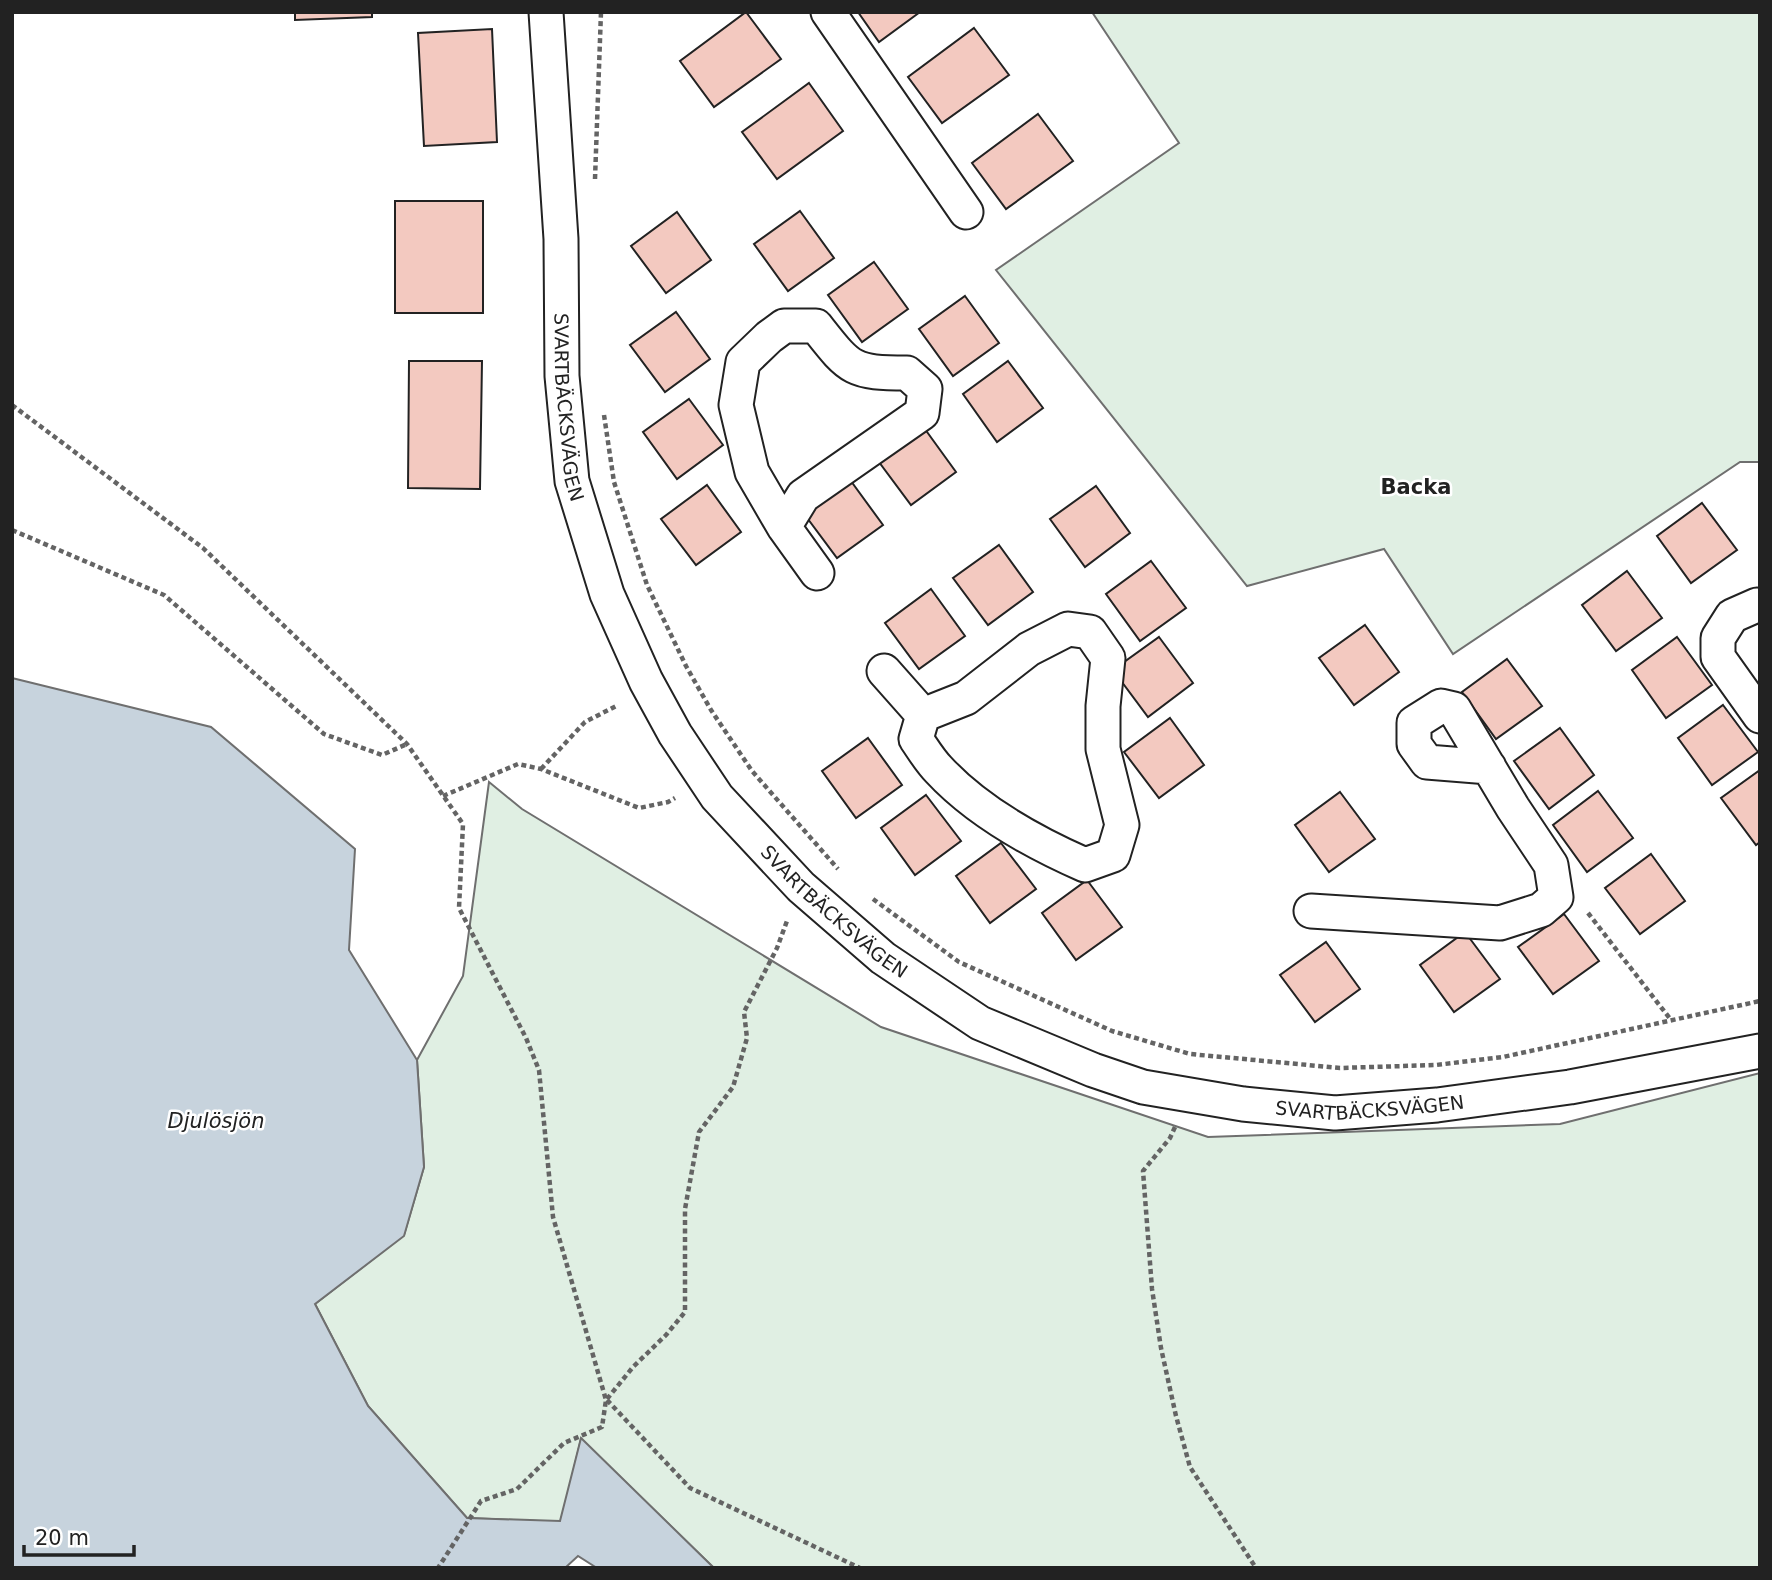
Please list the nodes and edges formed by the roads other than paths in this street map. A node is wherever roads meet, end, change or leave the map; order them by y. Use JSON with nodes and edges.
{"nodes":[{"id":1,"x":546,"y":12,"type":"edge"},
{"id":2,"x":828,"y":12,"type":"edge"},
{"id":3,"x":966,"y":212,"type":"dead end"},
{"id":4,"x":784,"y":527,"type":"junction"},
{"id":5,"x":817,"y":573,"type":"dead end"},
{"id":6,"x":1760,"y":606,"type":"edge"},
{"id":7,"x":884,"y":671,"type":"dead end"},
{"id":8,"x":923,"y":715,"type":"junction"},
{"id":9,"x":1760,"y":716,"type":"edge"},
{"id":10,"x":1489,"y":767,"type":"dead end"},
{"id":11,"x":1311,"y":911,"type":"dead end"},
{"id":12,"x":1760,"y":1051,"type":"edge"}],
"edges":[{"from":1,"to":12,"type":"street","name":"SVARTBÄCKSVÄGEN"},
{"from":2,"to":3,"type":"street"},
{"from":4,"to":4,"type":"street"},
{"from":4,"to":5,"type":"street"},
{"from":6,"to":9,"type":"street"},
{"from":7,"to":8,"type":"street"},
{"from":8,"to":8,"type":"street"},
{"from":10,"to":11,"type":"street"}]}
